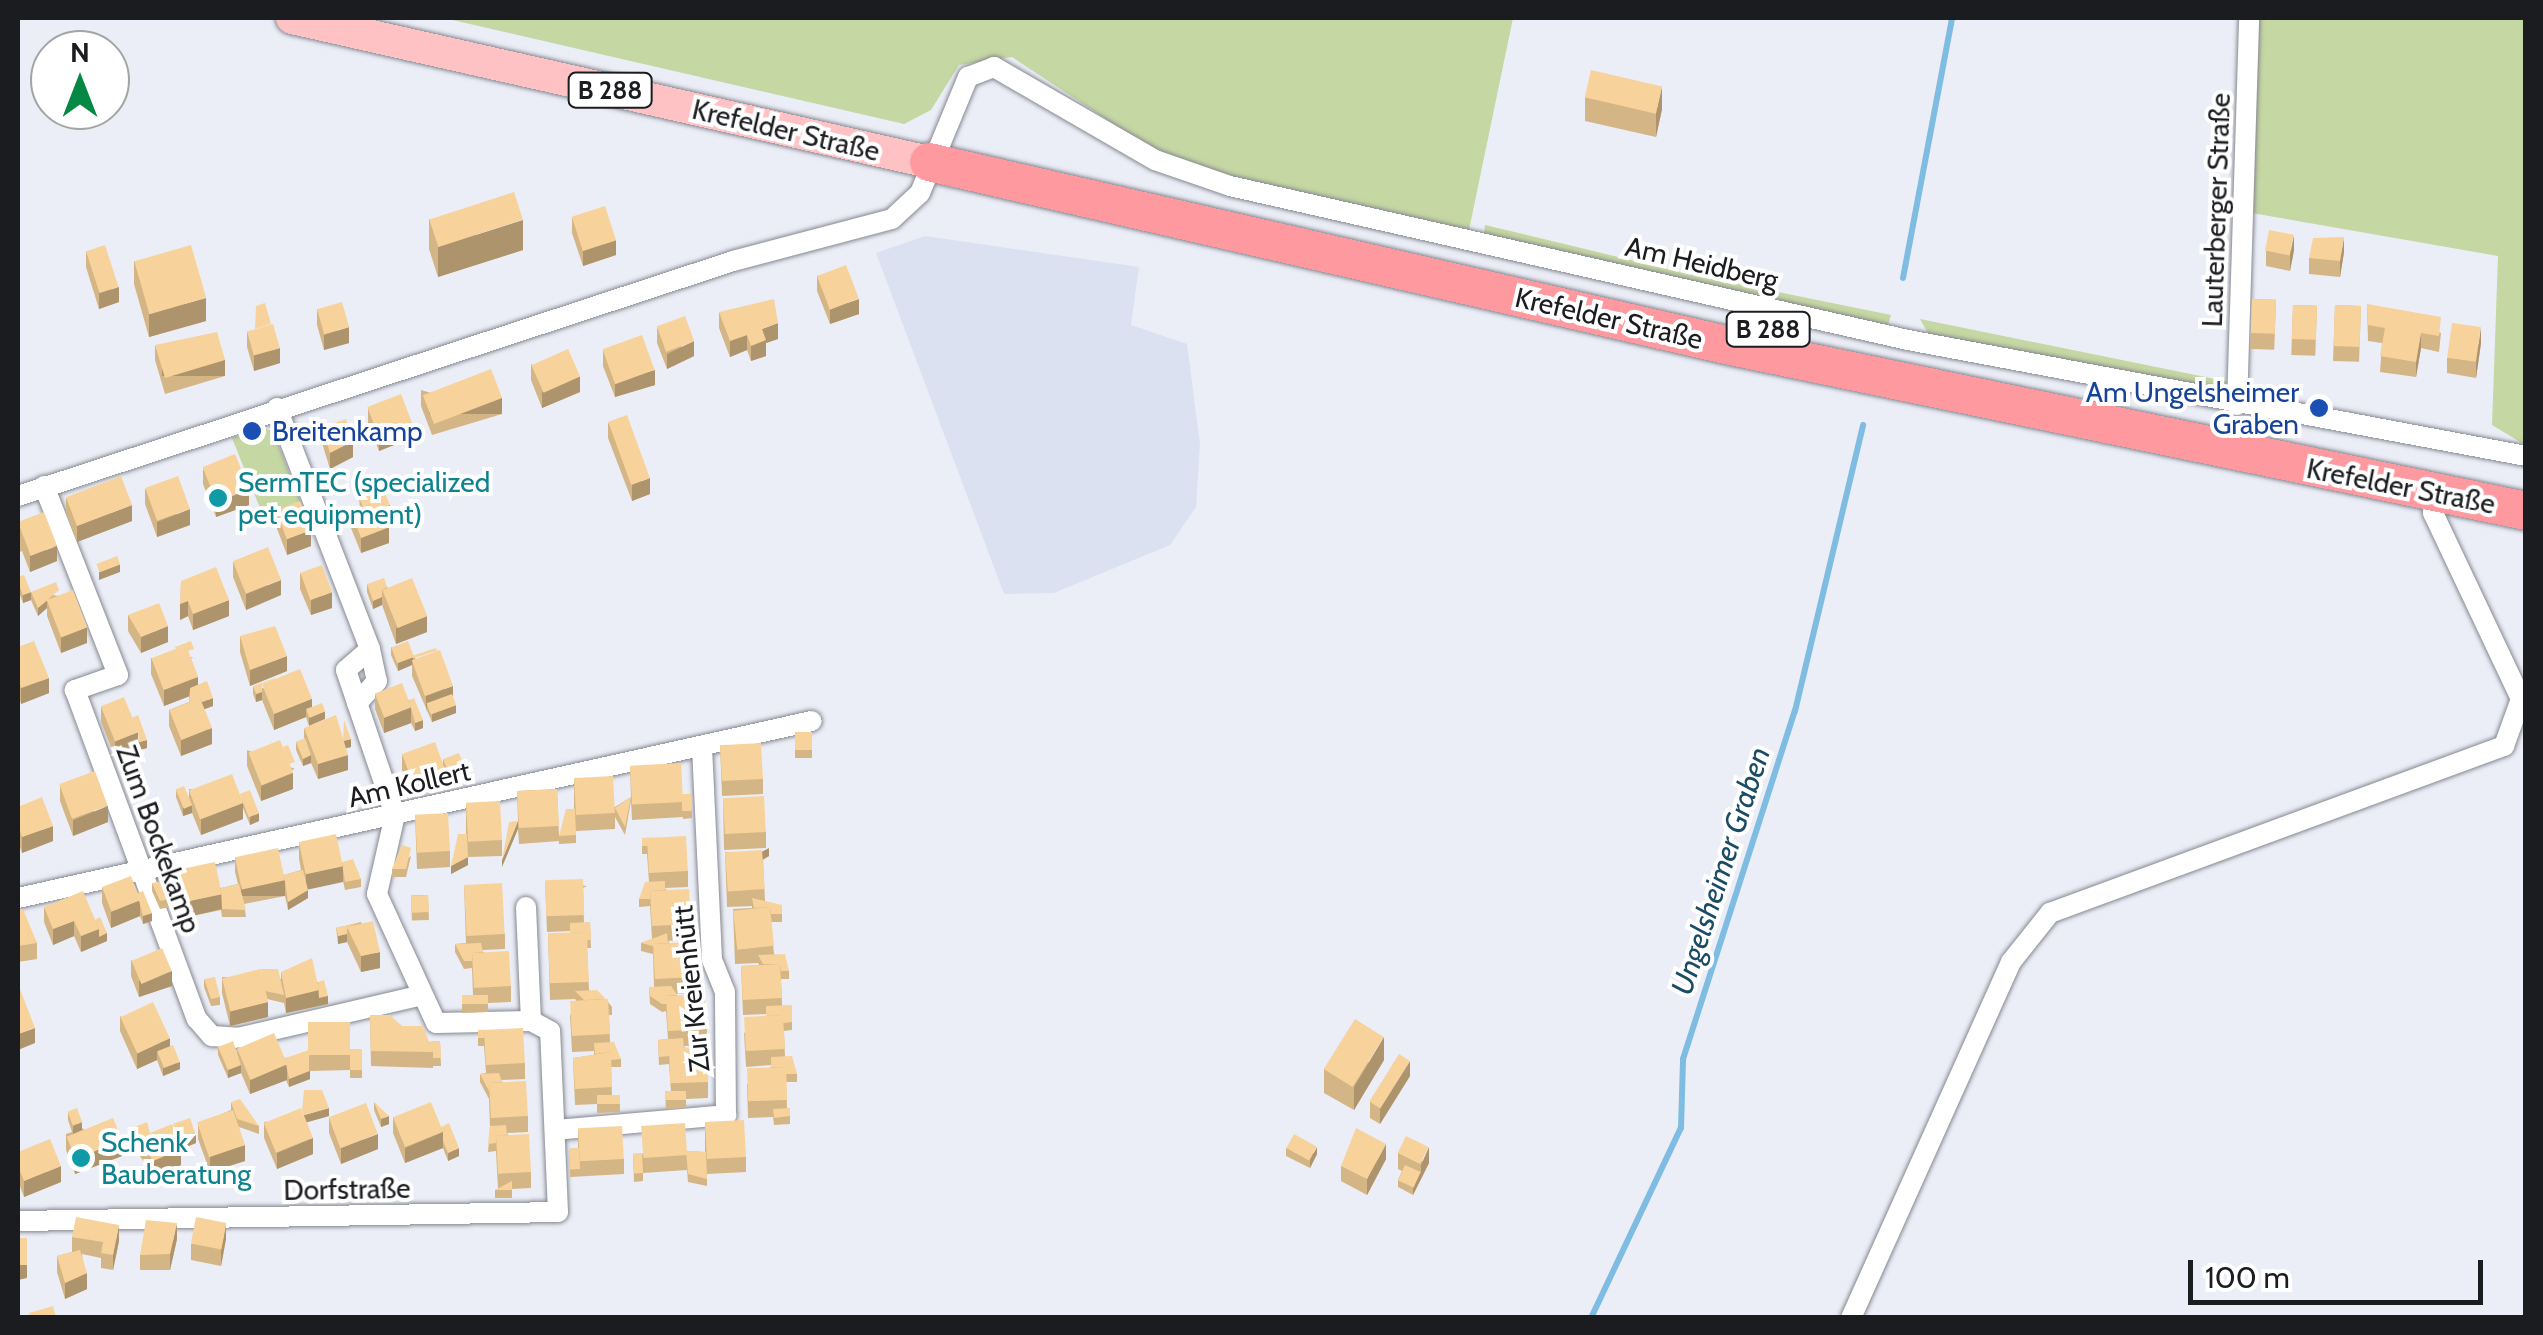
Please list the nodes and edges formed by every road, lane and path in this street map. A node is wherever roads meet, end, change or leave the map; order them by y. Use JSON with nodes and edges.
{"nodes":[{"id":1,"x":292,"y":18,"type":"edge"},
{"id":2,"x":385,"y":18,"type":"edge"},
{"id":3,"x":2249,"y":18,"type":"edge"},
{"id":4,"x":932,"y":153,"type":"junction"},
{"id":5,"x":2237,"y":405,"type":"junction"},
{"id":6,"x":277,"y":408,"type":"junction"},
{"id":7,"x":2526,"y":456,"type":"edge"},
{"id":8,"x":44,"y":486,"type":"junction"},
{"id":9,"x":2526,"y":489,"type":"edge"},
{"id":10,"x":2436,"y":495,"type":"junction"},
{"id":11,"x":18,"y":496,"type":"edge"},
{"id":12,"x":2526,"y":511,"type":"edge"},
{"id":13,"x":812,"y":721,"type":"dead end"},
{"id":14,"x":702,"y":746,"type":"junction"},
{"id":15,"x":395,"y":815,"type":"junction"},
{"id":16,"x":142,"y":872,"type":"junction"},
{"id":17,"x":18,"y":898,"type":"edge"},
{"id":18,"x":526,"y":907,"type":"dead end"},
{"id":19,"x":418,"y":996,"type":"junction"},
{"id":20,"x":530,"y":1022,"type":"junction"},
{"id":21,"x":555,"y":1130,"type":"junction"},
{"id":22,"x":18,"y":1221,"type":"edge"},
{"id":23,"x":1850,"y":1318,"type":"edge"}],
"edges":[{"from":1,"to":4,"type":"main road","name":"Krefelder Straße","number":"B 288"},
{"from":2,"to":4,"type":"main road","name":"Krefelder Straße","number":"B 288"},
{"from":3,"to":5,"type":"street","name":"Lauterberger Straße"},
{"from":4,"to":5,"type":"street","name":"Am Heidberg"},
{"from":4,"to":6,"type":"street"},
{"from":4,"to":9,"type":"highway","name":"Krefelder Straße","number":"B 288"},
{"from":4,"to":10,"type":"highway","name":"Krefelder Straße","number":"B 288"},
{"from":5,"to":7,"type":"street","name":"Am Heidberg"},
{"from":6,"to":8,"type":"street"},
{"from":6,"to":15,"type":"street"},
{"from":8,"to":11,"type":"street"},
{"from":8,"to":16,"type":"street","name":"Zum Bockekamp"},
{"from":10,"to":12,"type":"highway","name":"Krefelder Straße","number":"B 288"},
{"from":10,"to":23,"type":"street"},
{"from":13,"to":14,"type":"street","name":"Am Kollert"},
{"from":14,"to":15,"type":"street","name":"Am Kollert"},
{"from":14,"to":21,"type":"street","name":"Zur Kreienhütt"},
{"from":15,"to":16,"type":"street","name":"Am Kollert"},
{"from":15,"to":19,"type":"street"},
{"from":16,"to":17,"type":"street","name":"Am Kollert"},
{"from":16,"to":19,"type":"street","name":"Zum Bockekamp"},
{"from":18,"to":20,"type":"street"},
{"from":19,"to":20,"type":"street"},
{"from":20,"to":21,"type":"street"},
{"from":21,"to":22,"type":"street","name":"Dorfstraße"}]}
